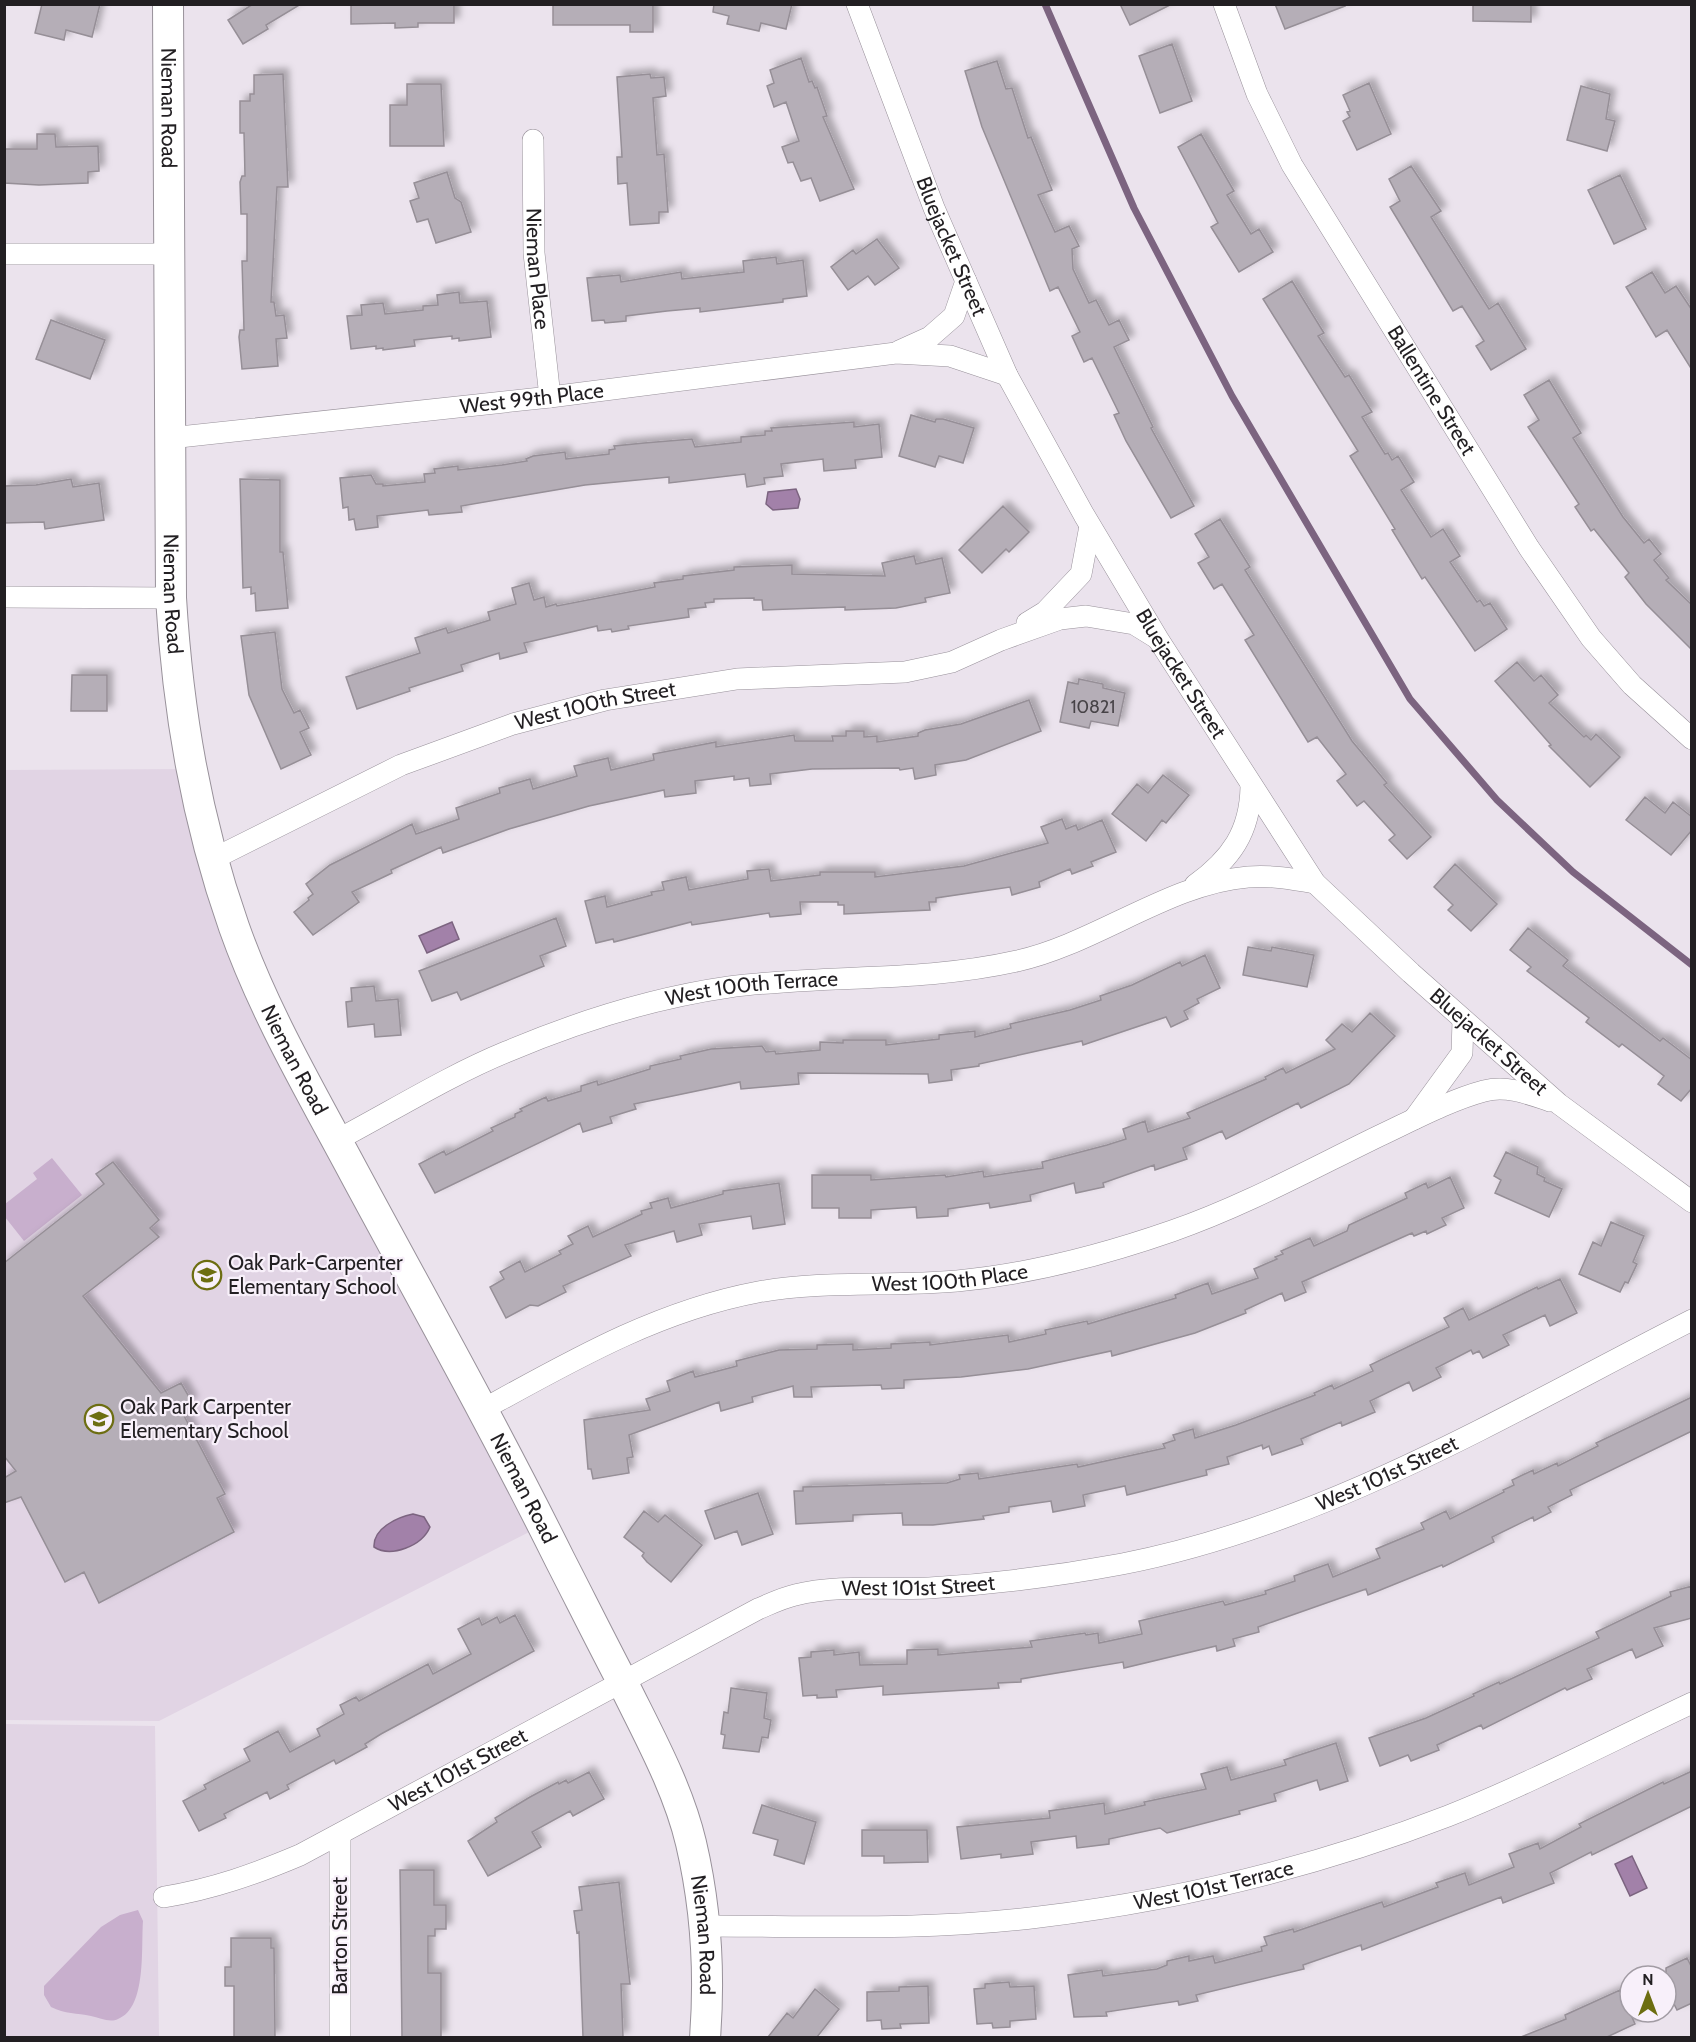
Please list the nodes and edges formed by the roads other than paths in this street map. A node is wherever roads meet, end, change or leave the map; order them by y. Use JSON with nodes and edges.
{"nodes":[{"id":1,"x":168,"y":4,"type":"edge"},
{"id":2,"x":857,"y":4,"type":"edge"},
{"id":3,"x":1224,"y":4,"type":"edge"},
{"id":4,"x":533,"y":140,"type":"dead end"},
{"id":5,"x":4,"y":254,"type":"edge"},
{"id":6,"x":169,"y":254,"type":"junction"},
{"id":7,"x":966,"y":281,"type":"junction"},
{"id":8,"x":896,"y":353,"type":"junction"},
{"id":9,"x":1007,"y":375,"type":"junction"},
{"id":10,"x":550,"y":397,"type":"junction"},
{"id":11,"x":170,"y":438,"type":"junction"},
{"id":12,"x":1090,"y":526,"type":"junction"},
{"id":13,"x":4,"y":597,"type":"edge"},
{"id":14,"x":171,"y":598,"type":"junction"},
{"id":15,"x":1158,"y":639,"type":"junction"},
{"id":16,"x":1001,"y":640,"type":"junction"},
{"id":17,"x":1692,"y":739,"type":"edge"},
{"id":18,"x":1251,"y":787,"type":"junction"},
{"id":19,"x":213,"y":859,"type":"junction"},
{"id":20,"x":1315,"y":883,"type":"junction"},
{"id":21,"x":1183,"y":894,"type":"junction"},
{"id":22,"x":1463,"y":1020,"type":"junction"},
{"id":23,"x":1559,"y":1104,"type":"junction"},
{"id":24,"x":1413,"y":1120,"type":"junction"},
{"id":25,"x":337,"y":1140,"type":"junction"},
{"id":26,"x":1692,"y":1202,"type":"edge"},
{"id":27,"x":1692,"y":1320,"type":"edge"},
{"id":28,"x":483,"y":1410,"type":"junction"},
{"id":29,"x":622,"y":1682,"type":"junction"},
{"id":30,"x":1692,"y":1703,"type":"edge"},
{"id":31,"x":340,"y":1834,"type":"junction"},
{"id":32,"x":164,"y":1898,"type":"dead end"},
{"id":33,"x":704,"y":1926,"type":"junction"},
{"id":34,"x":340,"y":2037,"type":"edge"},
{"id":35,"x":705,"y":2037,"type":"edge"}],
"edges":[{"from":1,"to":6,"type":"street","name":"Nieman Road"},
{"from":2,"to":7,"type":"street","name":"Bluejacket Street"},
{"from":3,"to":17,"type":"street","name":"Ballentine Street"},
{"from":4,"to":10,"type":"street","name":"Nieman Place"},
{"from":5,"to":6,"type":"street"},
{"from":6,"to":11,"type":"street","name":"Nieman Road"},
{"from":7,"to":8,"type":"street","name":"West 99th Place"},
{"from":7,"to":9,"type":"street","name":"Bluejacket Street"},
{"from":8,"to":9,"type":"street","name":"West 99th Place"},
{"from":8,"to":10,"type":"street","name":"West 99th Place"},
{"from":9,"to":12,"type":"street","name":"Bluejacket Street"},
{"from":10,"to":11,"type":"street","name":"West 99th Place"},
{"from":11,"to":14,"type":"street","name":"Nieman Road"},
{"from":12,"to":15,"type":"street","name":"Bluejacket Street"},
{"from":12,"to":16,"type":"street","name":"West 100th Street"},
{"from":13,"to":14,"type":"street"},
{"from":14,"to":19,"type":"street","name":"Nieman Road"},
{"from":15,"to":16,"type":"street","name":"West 100th Street"},
{"from":15,"to":18,"type":"street","name":"Bluejacket Street"},
{"from":16,"to":19,"type":"street","name":"West 100th Street"},
{"from":18,"to":20,"type":"street","name":"Bluejacket Street"},
{"from":18,"to":21,"type":"street","name":"West 100th Terrace"},
{"from":19,"to":25,"type":"street","name":"Nieman Road"},
{"from":20,"to":21,"type":"street","name":"West 100th Terrace"},
{"from":20,"to":22,"type":"street","name":"Bluejacket Street"},
{"from":21,"to":25,"type":"street","name":"West 100th Terrace"},
{"from":22,"to":23,"type":"street","name":"Bluejacket Street"},
{"from":22,"to":24,"type":"street","name":"West 100th Place"},
{"from":23,"to":24,"type":"street","name":"West 100th Place"},
{"from":23,"to":26,"type":"street","name":"Bluejacket Street"},
{"from":24,"to":28,"type":"street","name":"West 100th Place"},
{"from":25,"to":28,"type":"street","name":"Nieman Road"},
{"from":27,"to":29,"type":"street","name":"West 101st Street"},
{"from":28,"to":29,"type":"street","name":"Nieman Road"},
{"from":29,"to":31,"type":"street","name":"West 101st Street"},
{"from":29,"to":33,"type":"street","name":"Nieman Road"},
{"from":30,"to":33,"type":"street","name":"West 101st Terrace"},
{"from":31,"to":32,"type":"street","name":"West 101st Street"},
{"from":31,"to":34,"type":"street","name":"Barton Street"},
{"from":33,"to":35,"type":"street","name":"Nieman Road"}]}
